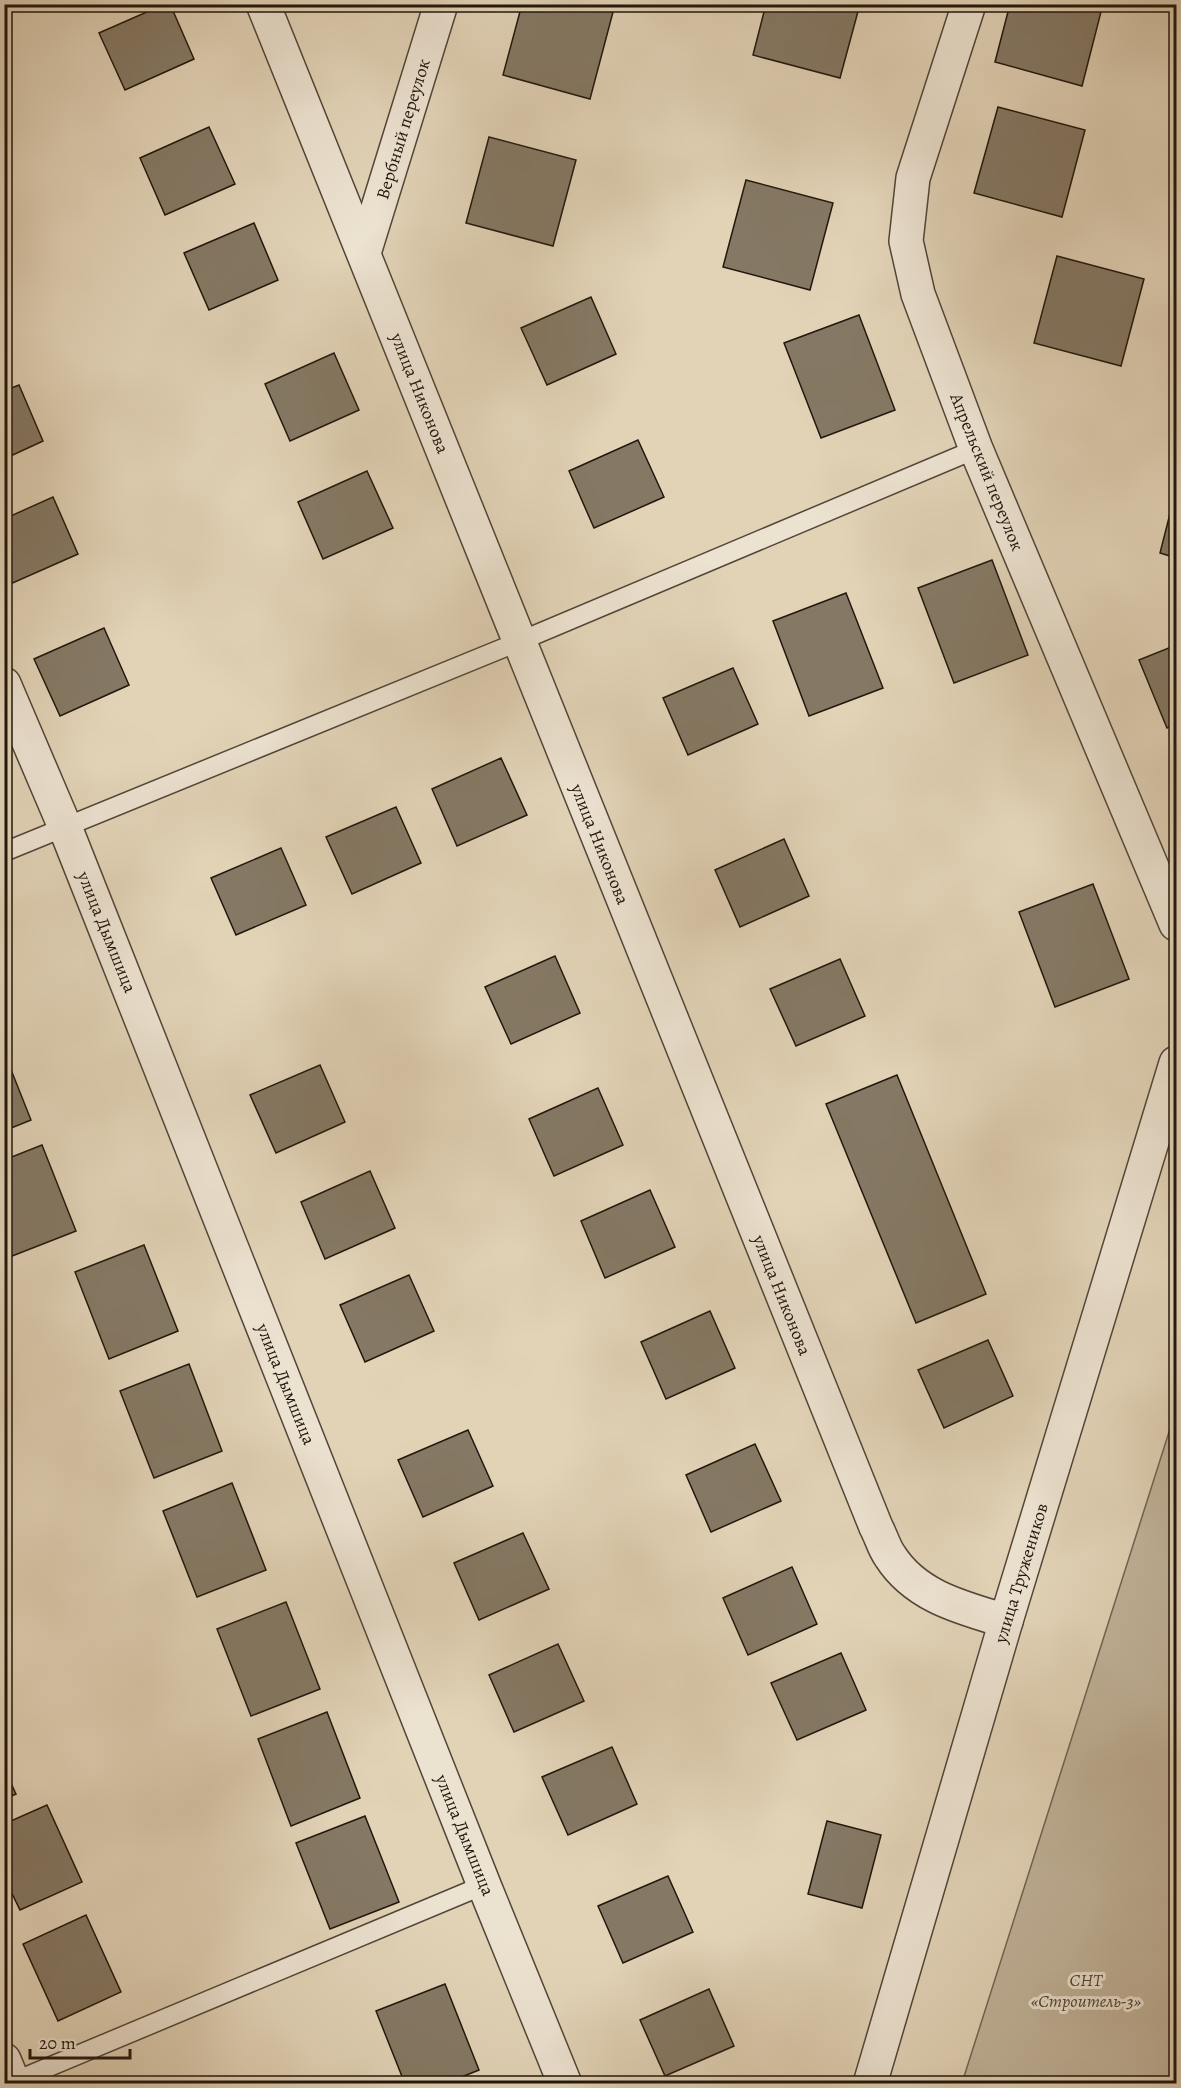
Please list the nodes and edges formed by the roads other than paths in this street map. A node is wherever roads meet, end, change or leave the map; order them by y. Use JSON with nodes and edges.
{"nodes":[{"id":1,"x":263,"y":4,"type":"edge"},
{"id":2,"x":441,"y":4,"type":"edge"},
{"id":3,"x":969,"y":4,"type":"edge"},
{"id":4,"x":364,"y":253,"type":"junction"},
{"id":5,"x":976,"y":449,"type":"junction"},
{"id":6,"x":518,"y":642,"type":"junction"},
{"id":7,"x":4,"y":684,"type":"edge"},
{"id":8,"x":65,"y":827,"type":"junction"},
{"id":9,"x":4,"y":852,"type":"edge"},
{"id":10,"x":1176,"y":924,"type":"edge"},
{"id":11,"x":1176,"y":1063,"type":"edge"},
{"id":12,"x":1006,"y":1621,"type":"junction"},
{"id":13,"x":484,"y":1885,"type":"junction"},
{"id":14,"x":11,"y":2075,"type":"edge"},
{"id":15,"x":565,"y":2084,"type":"edge"},
{"id":16,"x":870,"y":2084,"type":"edge"}],
"edges":[{"from":1,"to":4,"type":"street","name":"улица Никонова"},
{"from":2,"to":4,"type":"street","name":"Вербный переулок"},
{"from":3,"to":5,"type":"street","name":"Апрельский переулок"},
{"from":4,"to":6,"type":"street","name":"улица Никонова"},
{"from":5,"to":6,"type":"lane"},
{"from":5,"to":10,"type":"street","name":"Апрельский переулок"},
{"from":6,"to":8,"type":"lane"},
{"from":6,"to":12,"type":"street","name":"улица Никонова"},
{"from":7,"to":8,"type":"street","name":"улица Дымшица"},
{"from":8,"to":9,"type":"lane"},
{"from":8,"to":13,"type":"street","name":"улица Дымшица"},
{"from":11,"to":12,"type":"street","name":"улица Тружеников"},
{"from":12,"to":16,"type":"street","name":"улица Тружеников"},
{"from":13,"to":14,"type":"lane"},
{"from":13,"to":15,"type":"street","name":"улица Дымшица"}]}
